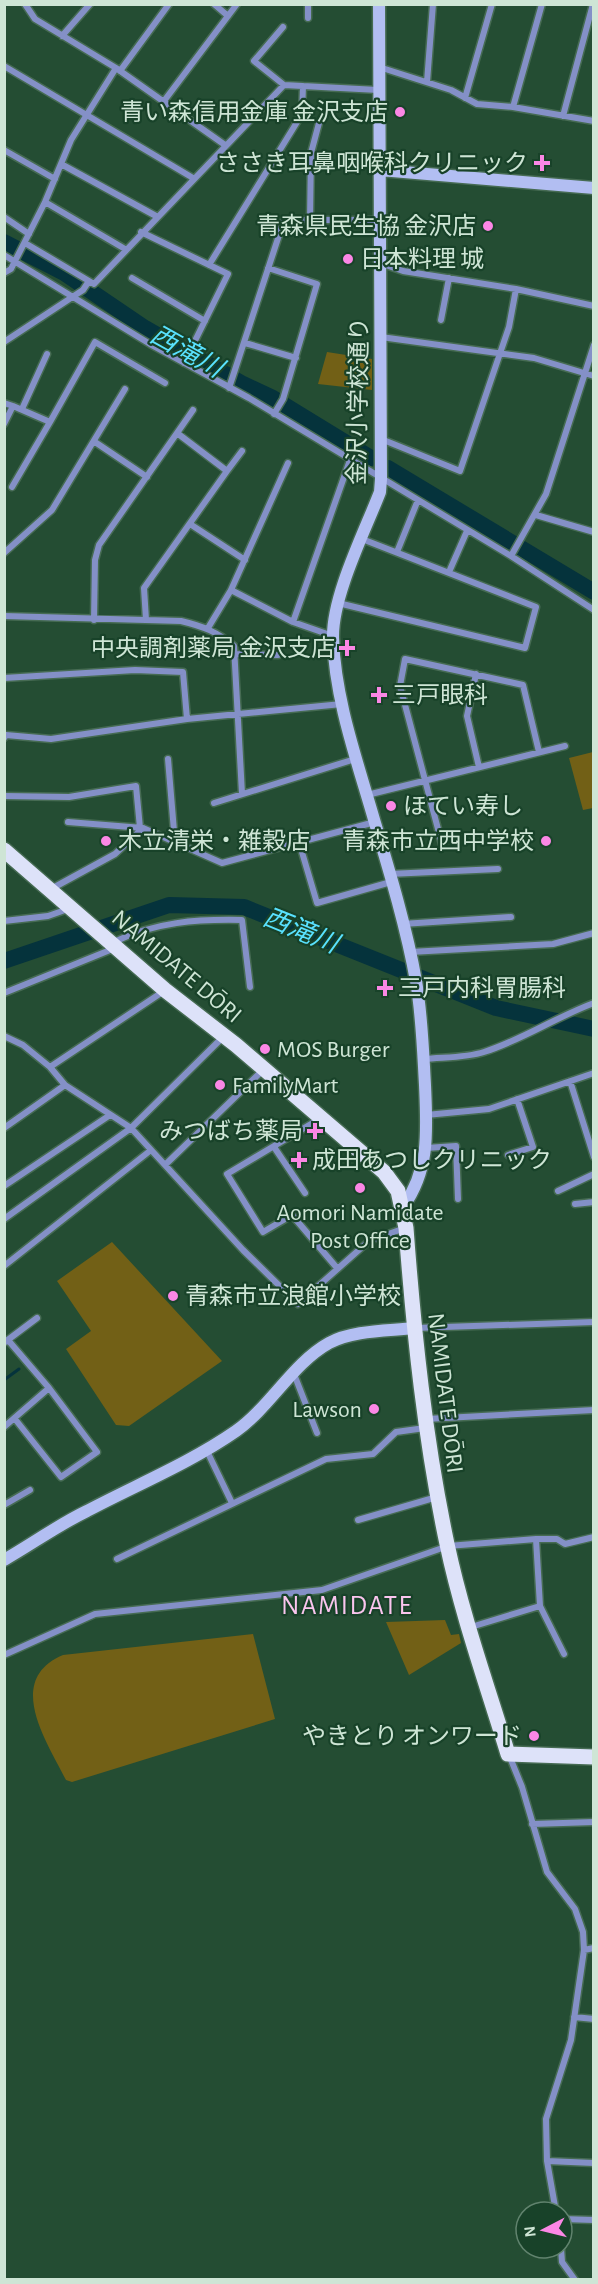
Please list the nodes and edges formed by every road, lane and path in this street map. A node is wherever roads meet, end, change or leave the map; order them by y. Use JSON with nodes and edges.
{"nodes":[{"id":1,"x":25,"y":4,"type":"edge"},
{"id":2,"x":90,"y":4,"type":"edge"},
{"id":3,"x":169,"y":4,"type":"edge"},
{"id":4,"x":214,"y":4,"type":"edge"},
{"id":5,"x":237,"y":4,"type":"edge"},
{"id":6,"x":308,"y":4,"type":"edge"},
{"id":7,"x":379,"y":4,"type":"edge"},
{"id":8,"x":433,"y":4,"type":"edge"},
{"id":9,"x":492,"y":4,"type":"edge"},
{"id":10,"x":542,"y":4,"type":"edge"},
{"id":11,"x":593,"y":4,"type":"edge"},
{"id":12,"x":228,"y":16,"type":"junction"},
{"id":13,"x":308,"y":18,"type":"dead end"},
{"id":14,"x":283,"y":27,"type":"dead end"},
{"id":15,"x":62,"y":36,"type":"junction"},
{"id":16,"x":4,"y":66,"type":"edge"},
{"id":17,"x":378,"y":67,"type":"junction"},
{"id":18,"x":118,"y":69,"type":"junction"},
{"id":19,"x":427,"y":82,"type":"junction"},
{"id":20,"x":284,"y":85,"type":"junction"},
{"id":21,"x":303,"y":86,"type":"junction"},
{"id":22,"x":378,"y":90,"type":"junction"},
{"id":23,"x":465,"y":98,"type":"junction"},
{"id":24,"x":164,"y":101,"type":"junction"},
{"id":25,"x":513,"y":107,"type":"junction"},
{"id":26,"x":87,"y":115,"type":"junction"},
{"id":27,"x":563,"y":116,"type":"junction"},
{"id":28,"x":594,"y":121,"type":"edge"},
{"id":29,"x":320,"y":123,"type":"dead end"},
{"id":30,"x":225,"y":145,"type":"junction"},
{"id":31,"x":4,"y":150,"type":"edge"},
{"id":32,"x":61,"y":164,"type":"junction"},
{"id":33,"x":380,"y":170,"type":"junction"},
{"id":34,"x":55,"y":178,"type":"junction"},
{"id":35,"x":193,"y":178,"type":"junction"},
{"id":36,"x":594,"y":188,"type":"edge"},
{"id":37,"x":45,"y":202,"type":"junction"},
{"id":38,"x":156,"y":216,"type":"junction"},
{"id":39,"x":4,"y":217,"type":"edge"},
{"id":40,"x":310,"y":220,"type":"junction"},
{"id":41,"x":380,"y":220,"type":"junction"},
{"id":42,"x":141,"y":232,"type":"junction"},
{"id":43,"x":29,"y":234,"type":"junction"},
{"id":44,"x":23,"y":245,"type":"junction"},
{"id":45,"x":125,"y":249,"type":"junction"},
{"id":46,"x":4,"y":255,"type":"edge"},
{"id":47,"x":15,"y":261,"type":"junction"},
{"id":48,"x":380,"y":263,"type":"junction"},
{"id":49,"x":209,"y":265,"type":"junction"},
{"id":50,"x":268,"y":268,"type":"junction"},
{"id":51,"x":4,"y":273,"type":"edge"},
{"id":52,"x":132,"y":278,"type":"dead end"},
{"id":53,"x":448,"y":278,"type":"junction"},
{"id":54,"x":86,"y":285,"type":"junction"},
{"id":55,"x":516,"y":289,"type":"junction"},
{"id":56,"x":74,"y":296,"type":"junction"},
{"id":57,"x":594,"y":306,"type":"edge"},
{"id":58,"x":441,"y":320,"type":"dead end"},
{"id":59,"x":205,"y":321,"type":"junction"},
{"id":60,"x":380,"y":337,"type":"junction"},
{"id":61,"x":4,"y":342,"type":"edge"},
{"id":62,"x":245,"y":343,"type":"junction"},
{"id":63,"x":594,"y":345,"type":"edge"},
{"id":64,"x":47,"y":354,"type":"dead end"},
{"id":65,"x":500,"y":355,"type":"junction"},
{"id":66,"x":296,"y":358,"type":"junction"},
{"id":67,"x":184,"y":363,"type":"junction"},
{"id":68,"x":584,"y":374,"type":"junction"},
{"id":69,"x":594,"y":376,"type":"edge"},
{"id":70,"x":232,"y":382,"type":"junction"},
{"id":71,"x":165,"y":383,"type":"dead end"},
{"id":72,"x":125,"y":389,"type":"dead end"},
{"id":73,"x":4,"y":403,"type":"edge"},
{"id":74,"x":13,"y":406,"type":"junction"},
{"id":75,"x":22,"y":409,"type":"junction"},
{"id":76,"x":193,"y":411,"type":"dead end"},
{"id":77,"x":274,"y":414,"type":"junction"},
{"id":78,"x":50,"y":422,"type":"junction"},
{"id":79,"x":4,"y":424,"type":"edge"},
{"id":80,"x":177,"y":433,"type":"junction"},
{"id":81,"x":380,"y":439,"type":"junction"},
{"id":82,"x":95,"y":442,"type":"junction"},
{"id":83,"x":242,"y":452,"type":"dead end"},
{"id":84,"x":350,"y":460,"type":"junction"},
{"id":85,"x":288,"y":463,"type":"dead end"},
{"id":86,"x":227,"y":471,"type":"junction"},
{"id":87,"x":147,"y":477,"type":"junction"},
{"id":88,"x":381,"y":479,"type":"junction"},
{"id":89,"x":12,"y":487,"type":"dead end"},
{"id":90,"x":418,"y":500,"type":"junction"},
{"id":91,"x":536,"y":515,"type":"junction"},
{"id":92,"x":190,"y":524,"type":"junction"},
{"id":93,"x":467,"y":531,"type":"junction"},
{"id":94,"x":594,"y":532,"type":"edge"},
{"id":95,"x":362,"y":539,"type":"junction"},
{"id":96,"x":397,"y":552,"type":"junction"},
{"id":97,"x":4,"y":553,"type":"edge"},
{"id":98,"x":511,"y":556,"type":"junction"},
{"id":99,"x":245,"y":560,"type":"junction"},
{"id":100,"x":449,"y":572,"type":"junction"},
{"id":101,"x":231,"y":590,"type":"junction"},
{"id":102,"x":338,"y":603,"type":"junction"},
{"id":103,"x":594,"y":610,"type":"edge"},
{"id":104,"x":4,"y":616,"type":"edge"},
{"id":105,"x":94,"y":620,"type":"junction"},
{"id":106,"x":146,"y":620,"type":"junction"},
{"id":107,"x":293,"y":622,"type":"junction"},
{"id":108,"x":208,"y":628,"type":"junction"},
{"id":109,"x":333,"y":636,"type":"junction"},
{"id":110,"x":236,"y":654,"type":"junction"},
{"id":111,"x":278,"y":655,"type":"dead end"},
{"id":112,"x":476,"y":674,"type":"junction"},
{"id":113,"x":4,"y":678,"type":"edge"},
{"id":114,"x":343,"y":704,"type":"junction"},
{"id":115,"x":239,"y":713,"type":"junction"},
{"id":116,"x":188,"y":719,"type":"junction"},
{"id":117,"x":5,"y":736,"type":"edge"},
{"id":118,"x":565,"y":746,"type":"dead end"},
{"id":119,"x":539,"y":752,"type":"junction"},
{"id":120,"x":168,"y":759,"type":"dead end"},
{"id":121,"x":355,"y":759,"type":"junction"},
{"id":122,"x":479,"y":767,"type":"junction"},
{"id":123,"x":424,"y":781,"type":"junction"},
{"id":124,"x":242,"y":794,"type":"junction"},
{"id":125,"x":366,"y":795,"type":"junction"},
{"id":126,"x":4,"y":796,"type":"edge"},
{"id":127,"x":214,"y":803,"type":"dead end"},
{"id":128,"x":68,"y":822,"type":"dead end"},
{"id":129,"x":375,"y":822,"type":"junction"},
{"id":130,"x":141,"y":828,"type":"junction"},
{"id":131,"x":299,"y":842,"type":"junction"},
{"id":132,"x":175,"y":843,"type":"junction"},
{"id":133,"x":442,"y":844,"type":"dead end"},
{"id":134,"x":4,"y":850,"type":"edge"},
{"id":135,"x":498,"y":869,"type":"dead end"},
{"id":136,"x":390,"y":878,"type":"junction"},
{"id":137,"x":51,"y":890,"type":"junction"},
{"id":138,"x":72,"y":908,"type":"junction"},
{"id":139,"x":511,"y":917,"type":"dead end"},
{"id":140,"x":4,"y":921,"type":"edge"},
{"id":141,"x":401,"y":924,"type":"junction"},
{"id":142,"x":594,"y":933,"type":"edge"},
{"id":143,"x":112,"y":942,"type":"junction"},
{"id":144,"x":411,"y":958,"type":"junction"},
{"id":145,"x":250,"y":987,"type":"dead end"},
{"id":146,"x":165,"y":990,"type":"junction"},
{"id":147,"x":4,"y":993,"type":"edge"},
{"id":148,"x":594,"y":1003,"type":"edge"},
{"id":149,"x":5,"y":1036,"type":"edge"},
{"id":150,"x":225,"y":1036,"type":"junction"},
{"id":151,"x":424,"y":1059,"type":"junction"},
{"id":152,"x":50,"y":1067,"type":"junction"},
{"id":153,"x":262,"y":1070,"type":"junction"},
{"id":154,"x":594,"y":1073,"type":"edge"},
{"id":155,"x":570,"y":1081,"type":"junction"},
{"id":156,"x":65,"y":1085,"type":"junction"},
{"id":157,"x":517,"y":1100,"type":"junction"},
{"id":158,"x":110,"y":1115,"type":"junction"},
{"id":159,"x":426,"y":1115,"type":"junction"},
{"id":160,"x":321,"y":1118,"type":"junction"},
{"id":161,"x":4,"y":1128,"type":"edge"},
{"id":162,"x":130,"y":1128,"type":"junction"},
{"id":163,"x":274,"y":1147,"type":"junction"},
{"id":164,"x":424,"y":1148,"type":"junction"},
{"id":165,"x":151,"y":1150,"type":"junction"},
{"id":166,"x":508,"y":1155,"type":"dead end"},
{"id":167,"x":594,"y":1157,"type":"edge"},
{"id":168,"x":165,"y":1165,"type":"junction"},
{"id":169,"x":594,"y":1174,"type":"edge"},
{"id":170,"x":4,"y":1186,"type":"edge"},
{"id":171,"x":558,"y":1191,"type":"dead end"},
{"id":172,"x":305,"y":1193,"type":"dead end"},
{"id":173,"x":458,"y":1199,"type":"dead end"},
{"id":174,"x":594,"y":1202,"type":"edge"},
{"id":175,"x":575,"y":1204,"type":"dead end"},
{"id":176,"x":403,"y":1207,"type":"junction"},
{"id":177,"x":4,"y":1219,"type":"edge"},
{"id":178,"x":406,"y":1228,"type":"junction"},
{"id":179,"x":4,"y":1266,"type":"edge"},
{"id":180,"x":337,"y":1268,"type":"junction"},
{"id":181,"x":37,"y":1318,"type":"dead end"},
{"id":182,"x":594,"y":1322,"type":"edge"},
{"id":183,"x":414,"y":1329,"type":"junction"},
{"id":184,"x":6,"y":1341,"type":"edge"},
{"id":185,"x":294,"y":1374,"type":"junction"},
{"id":186,"x":49,"y":1388,"type":"junction"},
{"id":187,"x":594,"y":1410,"type":"edge"},
{"id":188,"x":15,"y":1419,"type":"junction"},
{"id":189,"x":425,"y":1424,"type":"junction"},
{"id":190,"x":4,"y":1426,"type":"edge"},
{"id":191,"x":317,"y":1432,"type":"dead end"},
{"id":192,"x":206,"y":1449,"type":"junction"},
{"id":193,"x":30,"y":1490,"type":"dead end"},
{"id":194,"x":437,"y":1497,"type":"junction"},
{"id":195,"x":232,"y":1503,"type":"junction"},
{"id":196,"x":4,"y":1505,"type":"edge"},
{"id":197,"x":358,"y":1520,"type":"dead end"},
{"id":198,"x":594,"y":1537,"type":"edge"},
{"id":199,"x":536,"y":1539,"type":"junction"},
{"id":200,"x":448,"y":1546,"type":"junction"},
{"id":201,"x":117,"y":1559,"type":"dead end"},
{"id":202,"x":4,"y":1560,"type":"edge"},
{"id":203,"x":540,"y":1606,"type":"junction"},
{"id":204,"x":471,"y":1627,"type":"junction"},
{"id":205,"x":564,"y":1654,"type":"dead end"},
{"id":206,"x":4,"y":1655,"type":"edge"},
{"id":207,"x":508,"y":1754,"type":"junction"},
{"id":208,"x":594,"y":1757,"type":"edge"},
{"id":209,"x":594,"y":1822,"type":"edge"},
{"id":210,"x":532,"y":1824,"type":"junction"},
{"id":211,"x":594,"y":1948,"type":"edge"},
{"id":212,"x":584,"y":1950,"type":"junction"},
{"id":213,"x":574,"y":2017,"type":"junction"},
{"id":214,"x":594,"y":2019,"type":"edge"},
{"id":215,"x":547,"y":2161,"type":"junction"},
{"id":216,"x":594,"y":2163,"type":"edge"},
{"id":217,"x":554,"y":2200,"type":"edge"},
{"id":218,"x":574,"y":2219,"type":"edge"},
{"id":219,"x":594,"y":2220,"type":"edge"},
{"id":220,"x":562,"y":2260,"type":"edge"},
{"id":221,"x":575,"y":2280,"type":"edge"}],
"edges":[{"from":1,"to":15,"type":"street"},
{"from":2,"to":15,"type":"street"},
{"from":3,"to":18,"type":"street"},
{"from":4,"to":12,"type":"street"},
{"from":5,"to":12,"type":"street"},
{"from":6,"to":13,"type":"street"},
{"from":7,"to":17,"type":"street","name":"金沢小学校通り"},
{"from":8,"to":19,"type":"street"},
{"from":9,"to":23,"type":"street"},
{"from":10,"to":25,"type":"street"},
{"from":11,"to":27,"type":"street"},
{"from":12,"to":24,"type":"street"},
{"from":14,"to":20,"type":"street"},
{"from":15,"to":18,"type":"street"},
{"from":16,"to":26,"type":"street"},
{"from":17,"to":19,"type":"street"},
{"from":17,"to":22,"type":"street","name":"金沢小学校通り"},
{"from":18,"to":24,"type":"street"},
{"from":18,"to":26,"type":"street"},
{"from":19,"to":23,"type":"street"},
{"from":20,"to":21,"type":"street"},
{"from":20,"to":30,"type":"street"},
{"from":21,"to":22,"type":"street"},
{"from":21,"to":49,"type":"street"},
{"from":22,"to":33,"type":"street","name":"金沢小学校通り"},
{"from":23,"to":25,"type":"street"},
{"from":24,"to":30,"type":"street"},
{"from":25,"to":27,"type":"street"},
{"from":26,"to":32,"type":"street"},
{"from":26,"to":35,"type":"street"},
{"from":27,"to":28,"type":"street"},
{"from":29,"to":40,"type":"street"},
{"from":30,"to":35,"type":"street"},
{"from":31,"to":34,"type":"street"},
{"from":32,"to":34,"type":"street"},
{"from":32,"to":38,"type":"street"},
{"from":33,"to":36,"type":"street"},
{"from":33,"to":41,"type":"street","name":"金沢小学校通り"},
{"from":34,"to":37,"type":"street"},
{"from":35,"to":38,"type":"street"},
{"from":37,"to":43,"type":"street"},
{"from":37,"to":45,"type":"street"},
{"from":38,"to":42,"type":"street"},
{"from":39,"to":43,"type":"street"},
{"from":40,"to":41,"type":"street"},
{"from":40,"to":50,"type":"street"},
{"from":41,"to":48,"type":"street","name":"金沢小学校通り"},
{"from":42,"to":45,"type":"street"},
{"from":42,"to":49,"type":"street"},
{"from":43,"to":44,"type":"street"},
{"from":44,"to":47,"type":"street"},
{"from":44,"to":54,"type":"street"},
{"from":45,"to":54,"type":"street"},
{"from":46,"to":47,"type":"street"},
{"from":47,"to":51,"type":"street"},
{"from":47,"to":56,"type":"street"},
{"from":48,"to":53,"type":"street"},
{"from":48,"to":60,"type":"street","name":"金沢小学校通り"},
{"from":49,"to":59,"type":"street"},
{"from":50,"to":62,"type":"street"},
{"from":50,"to":66,"type":"street"},
{"from":52,"to":59,"type":"street"},
{"from":53,"to":55,"type":"street"},
{"from":53,"to":58,"type":"street"},
{"from":54,"to":56,"type":"street"},
{"from":55,"to":57,"type":"street"},
{"from":55,"to":65,"type":"street"},
{"from":56,"to":61,"type":"street"},
{"from":56,"to":67,"type":"street"},
{"from":59,"to":67,"type":"street"},
{"from":60,"to":65,"type":"street"},
{"from":60,"to":81,"type":"street","name":"金沢小学校通り"},
{"from":62,"to":66,"type":"street"},
{"from":62,"to":70,"type":"street"},
{"from":63,"to":68,"type":"street"},
{"from":64,"to":75,"type":"street"},
{"from":65,"to":68,"type":"street"},
{"from":65,"to":81,"type":"street"},
{"from":66,"to":77,"type":"street"},
{"from":67,"to":70,"type":"street"},
{"from":68,"to":69,"type":"street"},
{"from":68,"to":91,"type":"street"},
{"from":70,"to":77,"type":"street"},
{"from":71,"to":78,"type":"street"},
{"from":72,"to":82,"type":"street"},
{"from":73,"to":74,"type":"street"},
{"from":74,"to":75,"type":"street"},
{"from":74,"to":79,"type":"street"},
{"from":75,"to":78,"type":"street"},
{"from":76,"to":80,"type":"street"},
{"from":77,"to":84,"type":"street"},
{"from":78,"to":89,"type":"street"},
{"from":80,"to":86,"type":"street"},
{"from":80,"to":87,"type":"street"},
{"from":81,"to":88,"type":"street","name":"金沢小学校通り"},
{"from":82,"to":87,"type":"street"},
{"from":82,"to":97,"type":"street"},
{"from":83,"to":86,"type":"street"},
{"from":84,"to":88,"type":"street"},
{"from":84,"to":107,"type":"street"},
{"from":85,"to":99,"type":"street"},
{"from":86,"to":92,"type":"street"},
{"from":87,"to":105,"type":"street"},
{"from":88,"to":90,"type":"street"},
{"from":88,"to":95,"type":"street","name":"金沢小学校通り"},
{"from":90,"to":93,"type":"street"},
{"from":90,"to":96,"type":"street"},
{"from":91,"to":94,"type":"street"},
{"from":91,"to":98,"type":"street"},
{"from":92,"to":99,"type":"street"},
{"from":92,"to":106,"type":"street"},
{"from":93,"to":98,"type":"street"},
{"from":93,"to":100,"type":"street"},
{"from":95,"to":96,"type":"street"},
{"from":95,"to":102,"type":"street","name":"金沢小学校通り"},
{"from":96,"to":100,"type":"street"},
{"from":98,"to":103,"type":"street"},
{"from":99,"to":101,"type":"street"},
{"from":100,"to":102,"type":"street"},
{"from":101,"to":107,"type":"street"},
{"from":101,"to":108,"type":"street"},
{"from":102,"to":109,"type":"street","name":"金沢小学校通り"},
{"from":104,"to":105,"type":"street"},
{"from":105,"to":106,"type":"street"},
{"from":106,"to":108,"type":"street"},
{"from":107,"to":109,"type":"street"},
{"from":108,"to":110,"type":"street"},
{"from":109,"to":114,"type":"street","name":"金沢小学校通り"},
{"from":110,"to":111,"type":"street"},
{"from":110,"to":115,"type":"street"},
{"from":112,"to":119,"type":"street"},
{"from":112,"to":122,"type":"street"},
{"from":112,"to":123,"type":"street"},
{"from":113,"to":116,"type":"street"},
{"from":114,"to":115,"type":"street"},
{"from":114,"to":121,"type":"street","name":"金沢小学校通り"},
{"from":115,"to":116,"type":"street"},
{"from":115,"to":124,"type":"street"},
{"from":116,"to":117,"type":"street"},
{"from":118,"to":119,"type":"street"},
{"from":119,"to":122,"type":"street"},
{"from":120,"to":132,"type":"street"},
{"from":121,"to":124,"type":"street"},
{"from":121,"to":125,"type":"street","name":"金沢小学校通り"},
{"from":122,"to":123,"type":"street"},
{"from":123,"to":125,"type":"street"},
{"from":123,"to":133,"type":"street"},
{"from":124,"to":127,"type":"street"},
{"from":125,"to":129,"type":"street","name":"金沢小学校通り"},
{"from":126,"to":130,"type":"street"},
{"from":128,"to":130,"type":"street"},
{"from":129,"to":131,"type":"street"},
{"from":129,"to":136,"type":"street","name":"金沢小学校通り"},
{"from":130,"to":132,"type":"street"},
{"from":130,"to":137,"type":"street"},
{"from":131,"to":132,"type":"street"},
{"from":131,"to":136,"type":"street"},
{"from":134,"to":137,"type":"main road","name":"NAMIDATE DŌRI"},
{"from":135,"to":136,"type":"street"},
{"from":136,"to":141,"type":"street","name":"金沢小学校通り"},
{"from":137,"to":138,"type":"main road","name":"NAMIDATE DŌRI"},
{"from":138,"to":140,"type":"street"},
{"from":138,"to":143,"type":"main road","name":"NAMIDATE DŌRI"},
{"from":139,"to":141,"type":"street"},
{"from":141,"to":144,"type":"street","name":"金沢小学校通り"},
{"from":142,"to":144,"type":"street"},
{"from":143,"to":145,"type":"street"},
{"from":143,"to":146,"type":"main road","name":"NAMIDATE DŌRI"},
{"from":143,"to":147,"type":"street"},
{"from":144,"to":151,"type":"street","name":"金沢小学校通り"},
{"from":146,"to":150,"type":"main road","name":"NAMIDATE DŌRI"},
{"from":146,"to":152,"type":"street"},
{"from":148,"to":151,"type":"street"},
{"from":149,"to":152,"type":"street"},
{"from":150,"to":153,"type":"main road","name":"NAMIDATE DŌRI"},
{"from":150,"to":162,"type":"street"},
{"from":151,"to":159,"type":"street","name":"金沢小学校通り"},
{"from":152,"to":156,"type":"street"},
{"from":153,"to":160,"type":"main road","name":"NAMIDATE DŌRI"},
{"from":153,"to":168,"type":"street"},
{"from":154,"to":155,"type":"street"},
{"from":155,"to":157,"type":"street"},
{"from":155,"to":167,"type":"street"},
{"from":156,"to":158,"type":"street"},
{"from":156,"to":161,"type":"street"},
{"from":157,"to":159,"type":"street"},
{"from":157,"to":166,"type":"street"},
{"from":158,"to":162,"type":"street"},
{"from":158,"to":170,"type":"street"},
{"from":159,"to":164,"type":"street","name":"金沢小学校通り"},
{"from":160,"to":163,"type":"street"},
{"from":160,"to":176,"type":"main road","name":"NAMIDATE DŌRI"},
{"from":162,"to":165,"type":"street"},
{"from":162,"to":177,"type":"street"},
{"from":163,"to":172,"type":"street"},
{"from":163,"to":180,"type":"street"},
{"from":164,"to":173,"type":"street"},
{"from":164,"to":176,"type":"street","name":"金沢小学校通り"},
{"from":165,"to":168,"type":"street"},
{"from":165,"to":179,"type":"street"},
{"from":168,"to":180,"type":"street"},
{"from":169,"to":171,"type":"street"},
{"from":174,"to":175,"type":"street"},
{"from":176,"to":178,"type":"main road","name":"NAMIDATE DŌRI"},
{"from":178,"to":180,"type":"street"},
{"from":178,"to":183,"type":"main road","name":"NAMIDATE DŌRI"},
{"from":181,"to":184,"type":"street"},
{"from":182,"to":183,"type":"street"},
{"from":183,"to":185,"type":"street"},
{"from":183,"to":189,"type":"main road","name":"NAMIDATE DŌRI"},
{"from":184,"to":186,"type":"street"},
{"from":185,"to":191,"type":"street"},
{"from":185,"to":192,"type":"street"},
{"from":186,"to":188,"type":"street"},
{"from":186,"to":188,"type":"street"},
{"from":187,"to":189,"type":"street"},
{"from":188,"to":190,"type":"street"},
{"from":189,"to":194,"type":"main road","name":"NAMIDATE DŌRI"},
{"from":189,"to":195,"type":"street"},
{"from":192,"to":195,"type":"street"},
{"from":192,"to":202,"type":"street"},
{"from":193,"to":196,"type":"street"},
{"from":194,"to":197,"type":"street"},
{"from":194,"to":200,"type":"main road","name":"NAMIDATE DŌRI"},
{"from":195,"to":201,"type":"street"},
{"from":198,"to":199,"type":"street"},
{"from":199,"to":200,"type":"street"},
{"from":199,"to":203,"type":"street"},
{"from":200,"to":204,"type":"main road","name":"NAMIDATE DŌRI"},
{"from":200,"to":206,"type":"street"},
{"from":203,"to":204,"type":"street"},
{"from":203,"to":205,"type":"street"},
{"from":204,"to":207,"type":"main road","name":"NAMIDATE DŌRI"},
{"from":207,"to":208,"type":"main road"},
{"from":207,"to":210,"type":"street"},
{"from":209,"to":210,"type":"street"},
{"from":210,"to":212,"type":"street"},
{"from":211,"to":212,"type":"street"},
{"from":212,"to":213,"type":"street"},
{"from":213,"to":214,"type":"street"},
{"from":213,"to":215,"type":"street"},
{"from":215,"to":216,"type":"street"},
{"from":215,"to":217,"type":"street"},
{"from":218,"to":219,"type":"street"},
{"from":220,"to":221,"type":"street"}]}
